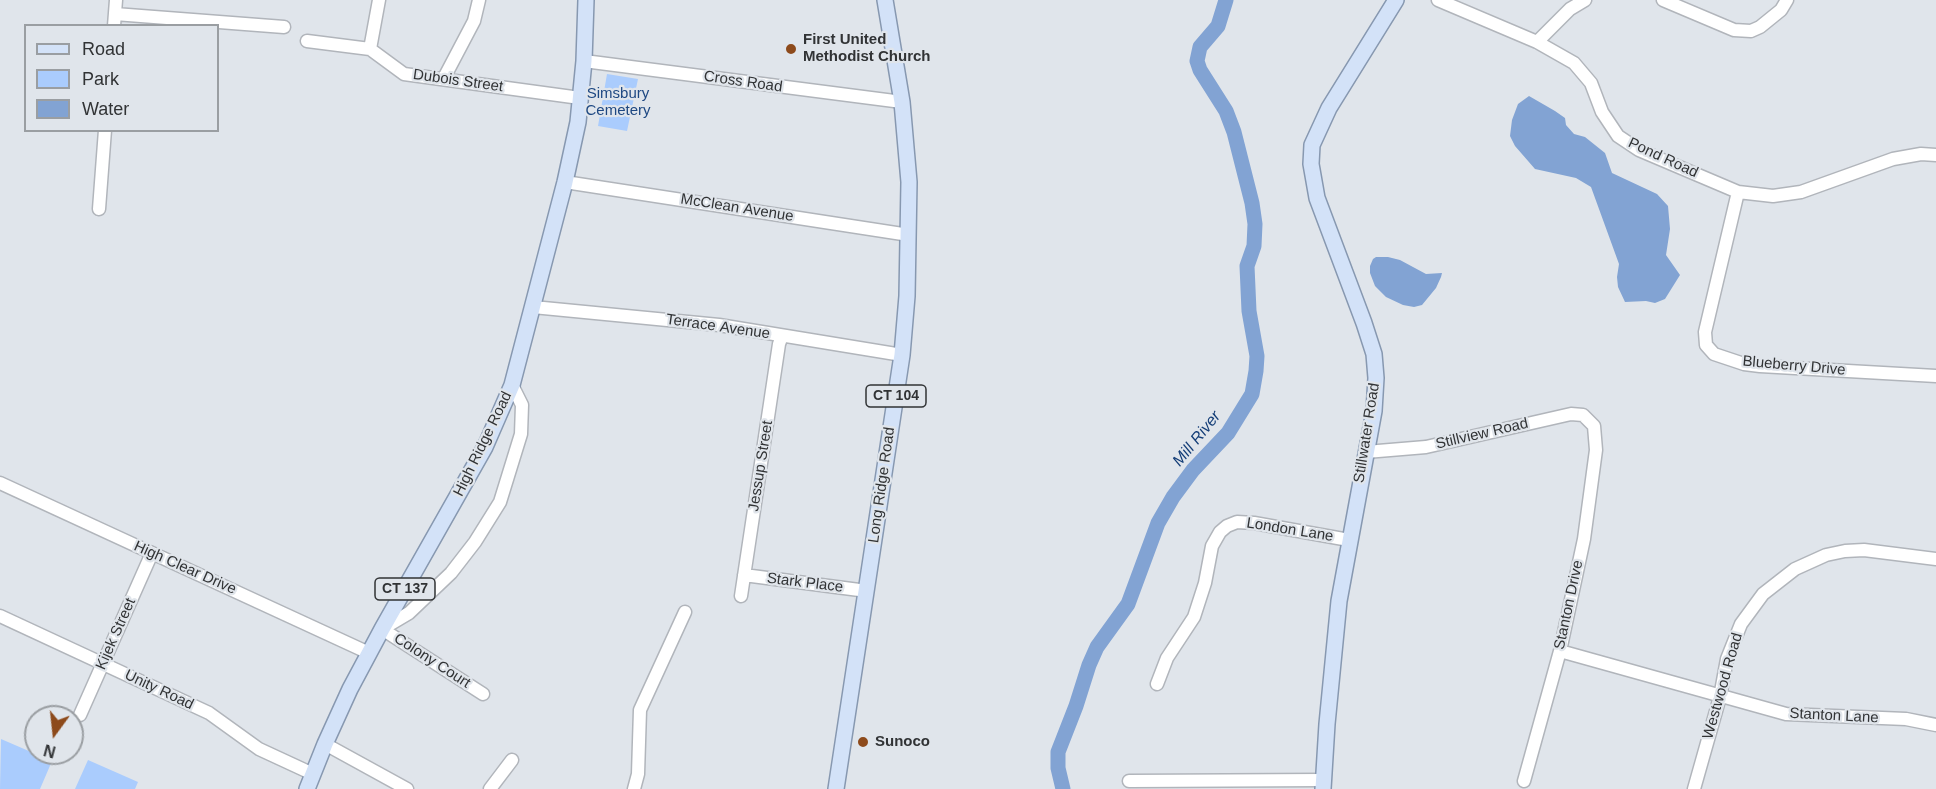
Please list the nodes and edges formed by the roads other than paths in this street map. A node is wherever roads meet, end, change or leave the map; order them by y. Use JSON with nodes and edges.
{"nodes":[{"id":1,"x":116,"y":0,"type":"edge"},
{"id":2,"x":380,"y":0,"type":"edge"},
{"id":3,"x":479,"y":0,"type":"edge"},
{"id":4,"x":586,"y":0,"type":"edge"},
{"id":5,"x":885,"y":0,"type":"edge"},
{"id":6,"x":1396,"y":0,"type":"edge"},
{"id":7,"x":1438,"y":0,"type":"edge"},
{"id":8,"x":1585,"y":0,"type":"edge"},
{"id":9,"x":1663,"y":0,"type":"edge"},
{"id":10,"x":1787,"y":0,"type":"edge"},
{"id":11,"x":114,"y":20,"type":"edge"},
{"id":12,"x":211,"y":24,"type":"edge"},
{"id":13,"x":219,"y":24,"type":"edge"},
{"id":14,"x":284,"y":27,"type":"dead end"},
{"id":15,"x":307,"y":41,"type":"dead end"},
{"id":16,"x":1538,"y":42,"type":"junction"},
{"id":17,"x":370,"y":48,"type":"junction"},
{"id":18,"x":584,"y":60,"type":"junction"},
{"id":19,"x":444,"y":78,"type":"junction"},
{"id":20,"x":580,"y":98,"type":"junction"},
{"id":21,"x":902,"y":102,"type":"junction"},
{"id":22,"x":105,"y":132,"type":"edge"},
{"id":23,"x":1936,"y":155,"type":"edge"},
{"id":24,"x":565,"y":182,"type":"junction"},
{"id":25,"x":1738,"y":192,"type":"junction"},
{"id":26,"x":99,"y":209,"type":"dead end"},
{"id":27,"x":909,"y":235,"type":"junction"},
{"id":28,"x":533,"y":307,"type":"junction"},
{"id":29,"x":782,"y":336,"type":"junction"},
{"id":30,"x":902,"y":355,"type":"junction"},
{"id":31,"x":1936,"y":376,"type":"edge"},
{"id":32,"x":512,"y":385,"type":"junction"},
{"id":33,"x":1594,"y":426,"type":"joint"},
{"id":34,"x":1366,"y":452,"type":"junction"},
{"id":35,"x":0,"y":483,"type":"edge"},
{"id":36,"x":1349,"y":540,"type":"junction"},
{"id":37,"x":152,"y":554,"type":"junction"},
{"id":38,"x":1936,"y":559,"type":"edge"},
{"id":39,"x":744,"y":575,"type":"junction"},
{"id":40,"x":867,"y":591,"type":"junction"},
{"id":41,"x":741,"y":596,"type":"dead end"},
{"id":42,"x":685,"y":612,"type":"dead end"},
{"id":43,"x":0,"y":616,"type":"edge"},
{"id":44,"x":382,"y":629,"type":"junction"},
{"id":45,"x":1560,"y":651,"type":"junction"},
{"id":46,"x":369,"y":653,"type":"junction"},
{"id":47,"x":104,"y":664,"type":"junction"},
{"id":48,"x":1157,"y":684,"type":"dead end"},
{"id":49,"x":483,"y":694,"type":"dead end"},
{"id":50,"x":1719,"y":697,"type":"junction"},
{"id":51,"x":84,"y":706,"type":"edge"},
{"id":52,"x":1936,"y":725,"type":"edge"},
{"id":53,"x":325,"y":744,"type":"junction"},
{"id":54,"x":512,"y":760,"type":"dead end"},
{"id":55,"x":313,"y":774,"type":"junction"},
{"id":56,"x":1129,"y":781,"type":"dead end"},
{"id":57,"x":1524,"y":781,"type":"dead end"},
{"id":58,"x":1323,"y":785,"type":"edge"},
{"id":59,"x":307,"y":789,"type":"edge"},
{"id":60,"x":407,"y":789,"type":"edge"},
{"id":61,"x":490,"y":789,"type":"edge"},
{"id":62,"x":634,"y":789,"type":"edge"},
{"id":63,"x":836,"y":789,"type":"edge"},
{"id":64,"x":1694,"y":789,"type":"edge"}],
"edges":[{"from":1,"to":11,"type":"street"},
{"from":2,"to":17,"type":"street"},
{"from":3,"to":19,"type":"street"},
{"from":4,"to":18,"type":"main road","name":"High Ridge Road","number":"CT 137"},
{"from":5,"to":21,"type":"main road","name":"Long Ridge Road","number":"CT 104"},
{"from":6,"to":34,"type":"main road","name":"Stillwater Road"},
{"from":7,"to":16,"type":"street","name":"Pond Road"},
{"from":8,"to":16,"type":"street"},
{"from":9,"to":10,"type":"street"},
{"from":11,"to":12,"type":"street"},
{"from":13,"to":14,"type":"street"},
{"from":15,"to":17,"type":"street"},
{"from":16,"to":25,"type":"street","name":"Pond Road"},
{"from":17,"to":19,"type":"street","name":"Dubois Street"},
{"from":18,"to":20,"type":"main road","name":"High Ridge Road","number":"CT 137"},
{"from":18,"to":21,"type":"street","name":"Cross Road"},
{"from":19,"to":20,"type":"street","name":"Dubois Street"},
{"from":20,"to":24,"type":"main road","name":"High Ridge Road","number":"CT 137"},
{"from":21,"to":27,"type":"main road","name":"Long Ridge Road","number":"CT 104"},
{"from":22,"to":26,"type":"street"},
{"from":23,"to":25,"type":"street","name":"Pond Road"},
{"from":24,"to":27,"type":"street","name":"McClean Avenue"},
{"from":24,"to":28,"type":"main road","name":"High Ridge Road","number":"CT 137"},
{"from":25,"to":31,"type":"street","name":"Blueberry Drive"},
{"from":27,"to":30,"type":"main road","name":"Long Ridge Road","number":"CT 104"},
{"from":28,"to":29,"type":"street","name":"Terrace Avenue"},
{"from":28,"to":32,"type":"main road","name":"High Ridge Road","number":"CT 137"},
{"from":29,"to":30,"type":"street","name":"Terrace Avenue"},
{"from":29,"to":39,"type":"street","name":"Jessup Street"},
{"from":30,"to":40,"type":"main road","name":"Long Ridge Road","number":"CT 104"},
{"from":32,"to":44,"type":"main road","name":"High Ridge Road","number":"CT 137"},
{"from":32,"to":44,"type":"street"},
{"from":33,"to":34,"type":"street","name":"Stillview Road"},
{"from":33,"to":45,"type":"street","name":"Stanton Drive"},
{"from":34,"to":36,"type":"main road","name":"Stillwater Road"},
{"from":35,"to":37,"type":"street","name":"High Clear Drive"},
{"from":36,"to":48,"type":"street","name":"London Lane"},
{"from":36,"to":58,"type":"main road","name":"Stillwater Road"},
{"from":37,"to":46,"type":"street","name":"High Clear Drive"},
{"from":37,"to":47,"type":"street","name":"Kijek Street"},
{"from":38,"to":50,"type":"street","name":"Westwood Road"},
{"from":39,"to":40,"type":"street","name":"Stark Place"},
{"from":39,"to":41,"type":"street","name":"Jessup Street"},
{"from":40,"to":63,"type":"main road","name":"Long Ridge Road","number":"CT 104"},
{"from":42,"to":62,"type":"street"},
{"from":43,"to":47,"type":"street","name":"Unity Road"},
{"from":44,"to":46,"type":"main road","name":"High Ridge Road","number":"CT 137"},
{"from":44,"to":49,"type":"street","name":"Colony Court"},
{"from":45,"to":50,"type":"street","name":"Stanton Lane"},
{"from":45,"to":57,"type":"street","name":"Stanton Drive"},
{"from":46,"to":53,"type":"main road","name":"High Ridge Road","number":"CT 137"},
{"from":47,"to":51,"type":"street","name":"Kijek Street"},
{"from":47,"to":55,"type":"street","name":"Unity Road"},
{"from":50,"to":52,"type":"street","name":"Stanton Lane"},
{"from":50,"to":64,"type":"street","name":"Westwood Road"},
{"from":53,"to":55,"type":"main road","name":"High Ridge Road","number":"CT 137"},
{"from":53,"to":60,"type":"street"},
{"from":54,"to":61,"type":"street"},
{"from":55,"to":59,"type":"main road","name":"High Ridge Road","number":"CT 137"},
{"from":56,"to":58,"type":"street"}]}
